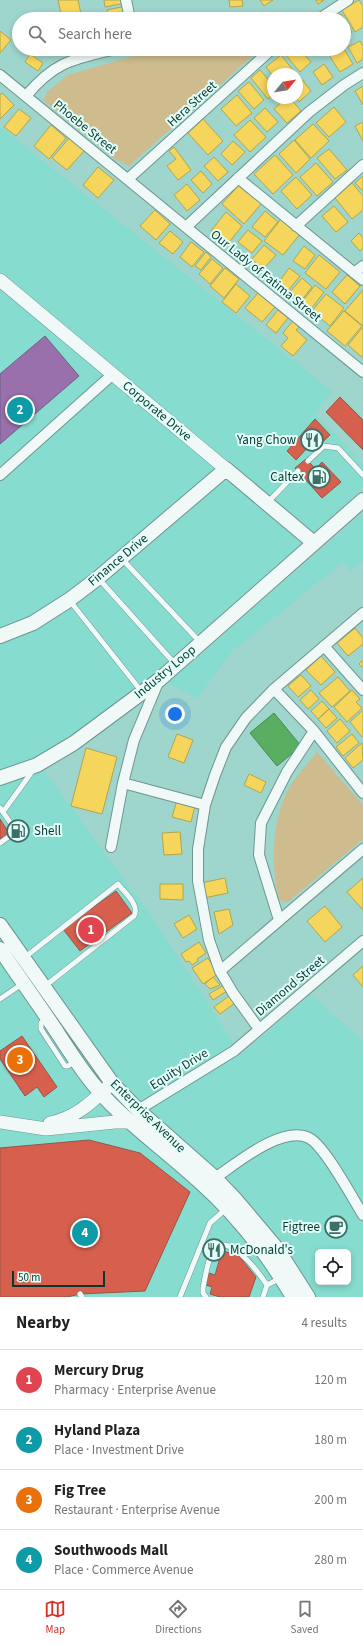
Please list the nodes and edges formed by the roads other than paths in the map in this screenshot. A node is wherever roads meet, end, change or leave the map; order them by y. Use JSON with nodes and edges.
{"nodes":[{"id":1,"x":126,"y":0,"type":"edge"},
{"id":2,"x":348,"y":0,"type":"edge"},
{"id":3,"x":129,"y":12,"type":"edge"},
{"id":4,"x":330,"y":12,"type":"edge"},
{"id":5,"x":88,"y":56,"type":"edge"},
{"id":6,"x":264,"y":56,"type":"edge"},
{"id":7,"x":363,"y":73,"type":"edge"},
{"id":8,"x":0,"y":75,"type":"edge"},
{"id":9,"x":26,"y":96,"type":"junction"},
{"id":10,"x":363,"y":165,"type":"edge"},
{"id":11,"x":238,"y":178,"type":"junction"},
{"id":12,"x":128,"y":179,"type":"junction"},
{"id":13,"x":153,"y":200,"type":"joint"},
{"id":14,"x":296,"y":226,"type":"junction"},
{"id":15,"x":186,"y":227,"type":"junction"},
{"id":16,"x":363,"y":266,"type":"edge"},
{"id":17,"x":354,"y":273,"type":"junction"},
{"id":18,"x":0,"y":280,"type":"edge"},
{"id":19,"x":363,"y":280,"type":"edge"},
{"id":20,"x":363,"y":372,"type":"edge"},
{"id":21,"x":113,"y":374,"type":"junction"},
{"id":22,"x":308,"y":461,"type":"dead end"},
{"id":23,"x":226,"y":469,"type":"junction"},
{"id":24,"x":298,"y":472,"type":"dead end"},
{"id":25,"x":363,"y":474,"type":"edge"},
{"id":26,"x":0,"y":475,"type":"edge"},
{"id":27,"x":363,"y":500,"type":"edge"},
{"id":28,"x":266,"y":504,"type":"junction"},
{"id":29,"x":314,"y":543,"type":"junction"},
{"id":30,"x":121,"y":559,"type":"junction"},
{"id":31,"x":98,"y":578,"type":"junction"},
{"id":32,"x":69,"y":600,"type":"junction"},
{"id":33,"x":363,"y":613,"type":"edge"},
{"id":34,"x":0,"y":636,"type":"edge"},
{"id":35,"x":200,"y":643,"type":"junction"},
{"id":36,"x":324,"y":646,"type":"junction"},
{"id":37,"x":176,"y":665,"type":"junction"},
{"id":38,"x":159,"y":680,"type":"junction"},
{"id":39,"x":274,"y":689,"type":"junction"},
{"id":40,"x":363,"y":690,"type":"edge"},
{"id":41,"x":142,"y":692,"type":"junction"},
{"id":42,"x":314,"y":731,"type":"junction"},
{"id":43,"x":37,"y":765,"type":"junction"},
{"id":44,"x":0,"y":778,"type":"edge"},
{"id":45,"x":123,"y":784,"type":"junction"},
{"id":46,"x":363,"y":793,"type":"edge"},
{"id":47,"x":205,"y":805,"type":"junction"},
{"id":48,"x":1,"y":810,"type":"edge"},
{"id":49,"x":0,"y":843,"type":"edge"},
{"id":50,"x":111,"y":847,"type":"dead end"},
{"id":51,"x":363,"y":849,"type":"edge"},
{"id":52,"x":279,"y":920,"type":"junction"},
{"id":53,"x":0,"y":925,"type":"edge"},
{"id":54,"x":363,"y":941,"type":"edge"},
{"id":55,"x":0,"y":949,"type":"edge"},
{"id":56,"x":23,"y":958,"type":"junction"},
{"id":57,"x":220,"y":971,"type":"junction"},
{"id":58,"x":23,"y":984,"type":"junction"},
{"id":59,"x":43,"y":988,"type":"junction"},
{"id":60,"x":0,"y":999,"type":"edge"},
{"id":61,"x":259,"y":1029,"type":"junction"},
{"id":62,"x":234,"y":1051,"type":"joint"},
{"id":63,"x":112,"y":1083,"type":"junction"},
{"id":64,"x":101,"y":1094,"type":"junction"},
{"id":65,"x":138,"y":1110,"type":"junction"},
{"id":66,"x":0,"y":1122,"type":"edge"},
{"id":67,"x":130,"y":1122,"type":"junction"},
{"id":68,"x":33,"y":1128,"type":"junction"},
{"id":69,"x":215,"y":1178,"type":"junction"},
{"id":70,"x":227,"y":1209,"type":"junction"},
{"id":71,"x":363,"y":1216,"type":"edge"},
{"id":72,"x":282,"y":1277,"type":"junction"},
{"id":73,"x":267,"y":1284,"type":"junction"},
{"id":74,"x":180,"y":1297,"type":"edge"},
{"id":75,"x":206,"y":1297,"type":"edge"},
{"id":76,"x":263,"y":1297,"type":"edge"},
{"id":77,"x":294,"y":1297,"type":"edge"},
{"id":78,"x":308,"y":1297,"type":"edge"}],
"edges":[{"from":1,"to":3,"type":"street"},
{"from":2,"to":4,"type":"street"},
{"from":5,"to":9,"type":"street"},
{"from":6,"to":12,"type":"street","name":"Hera Street"},
{"from":7,"to":11,"type":"street"},
{"from":8,"to":9,"type":"street","name":"Phoebe Street"},
{"from":9,"to":12,"type":"street","name":"Phoebe Street"},
{"from":10,"to":14,"type":"street"},
{"from":11,"to":14,"type":"street"},
{"from":11,"to":15,"type":"street"},
{"from":12,"to":13,"type":"street","name":"Phoebe Street"},
{"from":13,"to":15,"type":"street","name":"Our Lady of Fatima Street"},
{"from":14,"to":17,"type":"street"},
{"from":15,"to":20,"type":"street","name":"Our Lady of Fatima Street"},
{"from":16,"to":17,"type":"street"},
{"from":17,"to":19,"type":"street"},
{"from":18,"to":21,"type":"street","name":"Corporate Drive"},
{"from":21,"to":23,"type":"street","name":"Corporate Drive"},
{"from":21,"to":26,"type":"street"},
{"from":22,"to":25,"type":"lane"},
{"from":23,"to":28,"type":"main road","name":"Corporate Drive"},
{"from":23,"to":30,"type":"main road","name":"Finance Drive"},
{"from":24,"to":28,"type":"lane"},
{"from":27,"to":29,"type":"main road","name":"Industry Loop"},
{"from":28,"to":29,"type":"main road","name":"Corporate Drive"},
{"from":29,"to":35,"type":"main road","name":"Industry Loop"},
{"from":30,"to":31,"type":"main road","name":"Finance Drive"},
{"from":30,"to":35,"type":"lane"},
{"from":31,"to":32,"type":"main road","name":"Finance Drive"},
{"from":31,"to":37,"type":"lane"},
{"from":32,"to":34,"type":"main road","name":"Finance Drive"},
{"from":32,"to":41,"type":"lane"},
{"from":33,"to":36,"type":"street"},
{"from":35,"to":37,"type":"main road","name":"Industry Loop"},
{"from":36,"to":39,"type":"street"},
{"from":36,"to":40,"type":"street"},
{"from":37,"to":38,"type":"main road","name":"Industry Loop"},
{"from":38,"to":41,"type":"main road","name":"Industry Loop"},
{"from":38,"to":45,"type":"street"},
{"from":39,"to":42,"type":"street"},
{"from":39,"to":47,"type":"street"},
{"from":41,"to":43,"type":"main road","name":"Industry Loop"},
{"from":42,"to":46,"type":"street"},
{"from":42,"to":52,"type":"street"},
{"from":43,"to":44,"type":"main road","name":"Industry Loop"},
{"from":43,"to":48,"type":"lane"},
{"from":45,"to":47,"type":"street"},
{"from":45,"to":50,"type":"street"},
{"from":47,"to":57,"type":"street"},
{"from":48,"to":49,"type":"lane"},
{"from":51,"to":52,"type":"street"},
{"from":52,"to":57,"type":"street"},
{"from":53,"to":56,"type":"main road","name":"Enterprise Avenue"},
{"from":54,"to":61,"type":"street","name":"Diamond Street"},
{"from":55,"to":58,"type":"main road","name":"Enterprise Avenue"},
{"from":56,"to":59,"type":"main road","name":"Enterprise Avenue"},
{"from":56,"to":59,"type":"lane"},
{"from":57,"to":61,"type":"street"},
{"from":58,"to":60,"type":"lane"},
{"from":58,"to":64,"type":"main road","name":"Enterprise Avenue"},
{"from":59,"to":63,"type":"main road","name":"Enterprise Avenue"},
{"from":61,"to":62,"type":"street","name":"Diamond Street"},
{"from":62,"to":65,"type":"street","name":"Equity Drive"},
{"from":63,"to":64,"type":"street"},
{"from":63,"to":65,"type":"main road","name":"Enterprise Avenue"},
{"from":64,"to":67,"type":"main road","name":"Enterprise Avenue"},
{"from":64,"to":68,"type":"street"},
{"from":65,"to":69,"type":"main road","name":"Enterprise Avenue"},
{"from":66,"to":68,"type":"street"},
{"from":67,"to":68,"type":"street"},
{"from":67,"to":70,"type":"main road","name":"Enterprise Avenue"},
{"from":69,"to":71,"type":"street"},
{"from":69,"to":78,"type":"main road","name":"Enterprise Avenue"},
{"from":70,"to":72,"type":"main road","name":"Enterprise Avenue"},
{"from":70,"to":74,"type":"lane"},
{"from":72,"to":73,"type":"lane"},
{"from":72,"to":77,"type":"main road","name":"Enterprise Avenue"},
{"from":73,"to":75,"type":"lane"},
{"from":73,"to":76,"type":"lane"}]}
